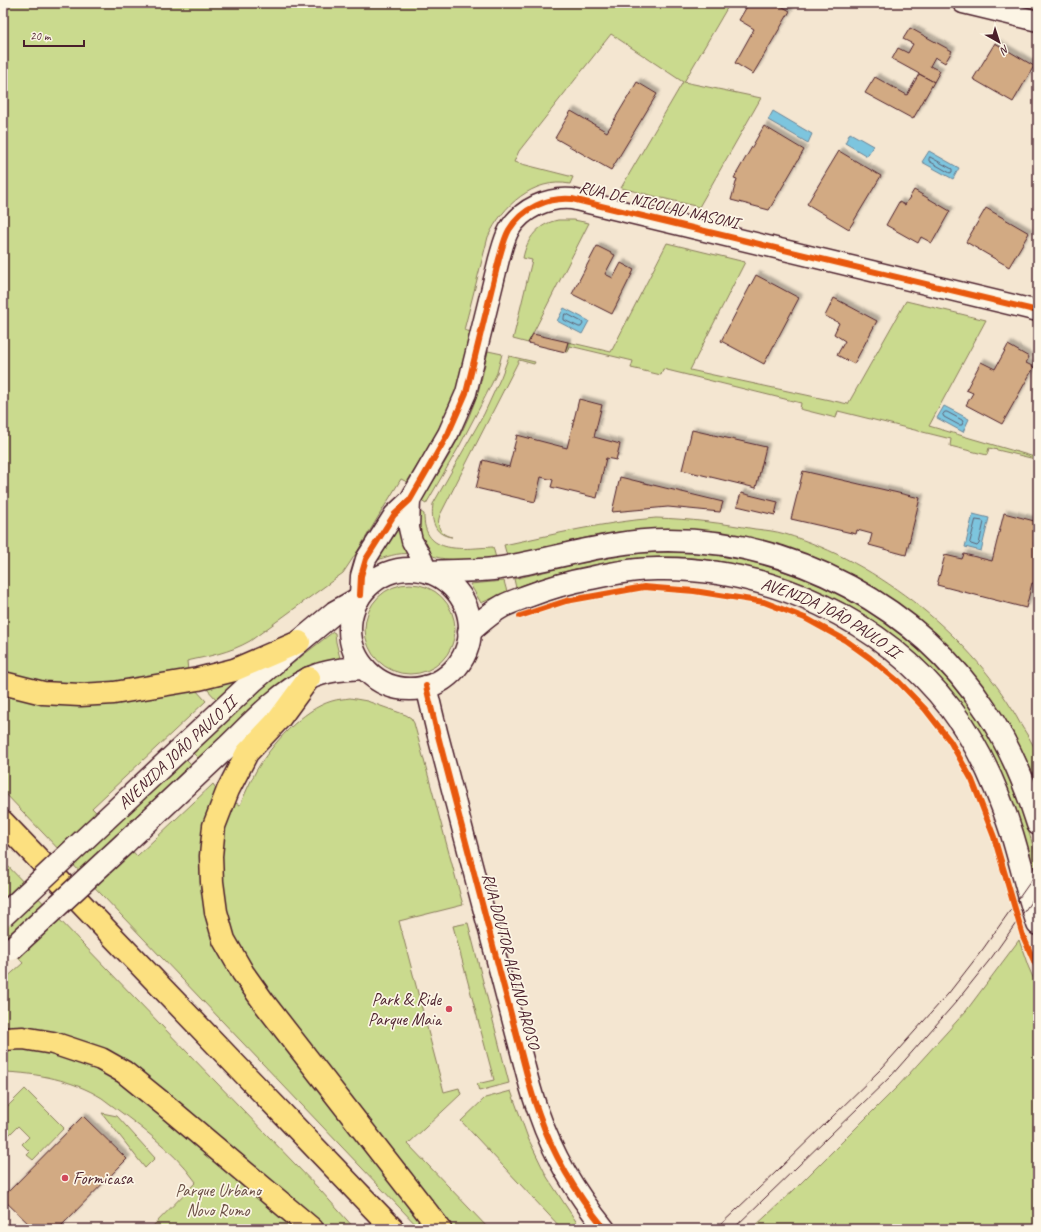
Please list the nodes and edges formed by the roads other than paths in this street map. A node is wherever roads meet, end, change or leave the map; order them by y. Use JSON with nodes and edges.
{"nodes":[{"id":1,"x":964,"y":3,"type":"edge"},
{"id":2,"x":1038,"y":21,"type":"edge"},
{"id":3,"x":1038,"y":311,"type":"edge"},
{"id":4,"x":410,"y":500,"type":"junction"},
{"id":5,"x":428,"y":572,"type":"junction"},
{"id":6,"x":359,"y":597,"type":"junction"},
{"id":7,"x":469,"y":632,"type":"junction"},
{"id":8,"x":298,"y":642,"type":"junction"},
{"id":9,"x":364,"y":668,"type":"junction"},
{"id":10,"x":309,"y":678,"type":"junction"},
{"id":11,"x":3,"y":683,"type":"edge"},
{"id":12,"x":426,"y":686,"type":"junction"},
{"id":13,"x":3,"y":822,"type":"edge"},
{"id":14,"x":1038,"y":824,"type":"edge"},
{"id":15,"x":3,"y":838,"type":"edge"},
{"id":16,"x":3,"y":916,"type":"edge"},
{"id":17,"x":1038,"y":924,"type":"edge"},
{"id":18,"x":7,"y":953,"type":"edge"},
{"id":19,"x":3,"y":1039,"type":"edge"},
{"id":20,"x":312,"y":1229,"type":"edge"},
{"id":21,"x":376,"y":1229,"type":"edge"},
{"id":22,"x":392,"y":1229,"type":"edge"},
{"id":23,"x":440,"y":1229,"type":"edge"},
{"id":24,"x":605,"y":1229,"type":"edge"}],
"edges":[{"from":1,"to":2,"type":"street"},
{"from":3,"to":4,"type":"street","name":"RUA DE NICOLAU NASONI"},
{"from":4,"to":5,"type":"street","name":"RUA DE NICOLAU NASONI"},
{"from":4,"to":6,"type":"street","name":"RUA DE NICOLAU NASONI"},
{"from":5,"to":6,"type":"main road"},
{"from":5,"to":7,"type":"main road"},
{"from":5,"to":14,"type":"main road","name":"AVENIDA JOÃO PAULO II"},
{"from":6,"to":8,"type":"main road","name":"AVENIDA JOÃO PAULO II"},
{"from":6,"to":9,"type":"main road"},
{"from":7,"to":12,"type":"main road"},
{"from":7,"to":17,"type":"main road","name":"AVENIDA JOÃO PAULO II"},
{"from":8,"to":11,"type":"highway"},
{"from":8,"to":16,"type":"main road","name":"AVENIDA JOÃO PAULO II","bridge":true},
{"from":9,"to":10,"type":"main road","name":"AVENIDA JOÃO PAULO II"},
{"from":9,"to":12,"type":"main road"},
{"from":10,"to":18,"type":"main road","name":"AVENIDA JOÃO PAULO II","bridge":true},
{"from":10,"to":23,"type":"highway"},
{"from":12,"to":24,"type":"street","name":"RUA DOUTOR ALBINO AROSO"},
{"from":13,"to":22,"type":"highway"},
{"from":15,"to":21,"type":"highway"},
{"from":19,"to":20,"type":"highway"}]}
